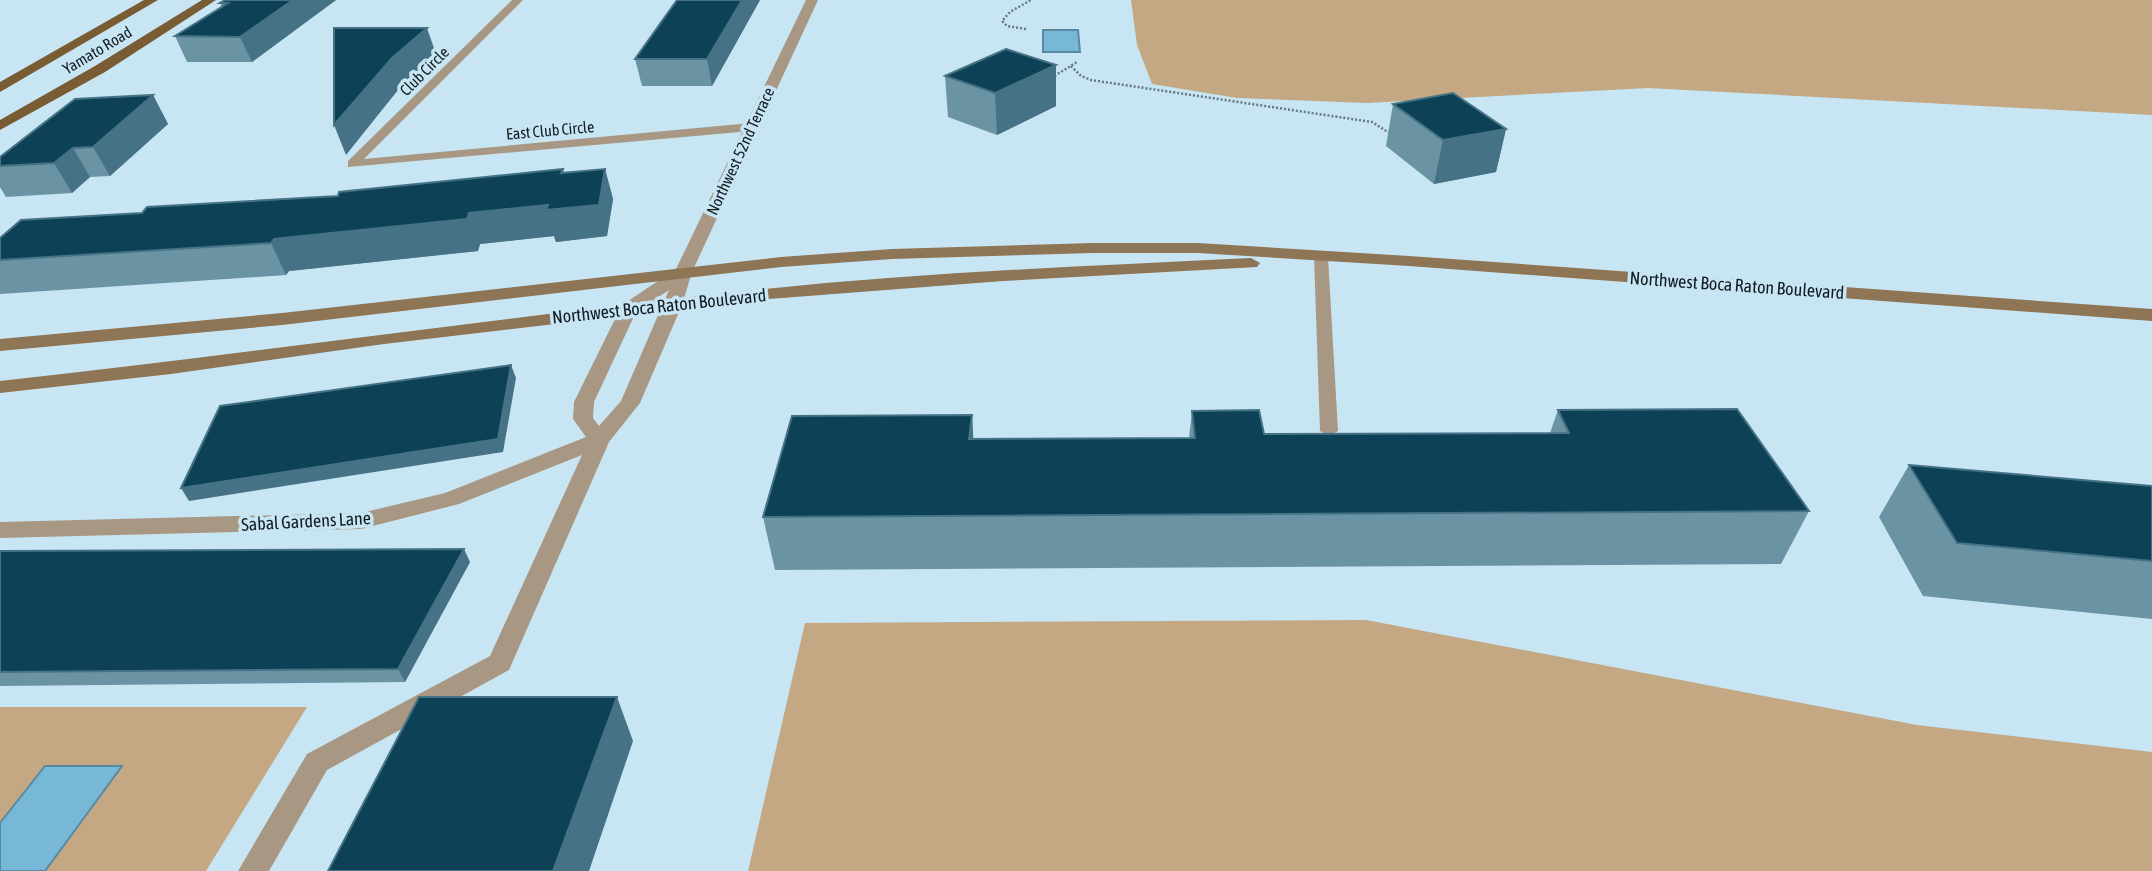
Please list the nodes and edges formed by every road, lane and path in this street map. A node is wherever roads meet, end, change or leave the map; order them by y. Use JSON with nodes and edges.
{"nodes":[{"id":1,"x":152,"y":0,"type":"edge"},
{"id":2,"x":187,"y":0,"type":"edge"},
{"id":3,"x":210,"y":0,"type":"edge"},
{"id":4,"x":518,"y":0,"type":"edge"},
{"id":5,"x":812,"y":0,"type":"edge"},
{"id":6,"x":1031,"y":0,"type":"edge"},
{"id":7,"x":1026,"y":29,"type":"dead end"},
{"id":8,"x":1077,"y":62,"type":"dead end"},
{"id":9,"x":1070,"y":66,"type":"junction"},
{"id":10,"x":100,"y":69,"type":"junction"},
{"id":11,"x":1048,"y":80,"type":"edge"},
{"id":12,"x":0,"y":88,"type":"edge"},
{"id":13,"x":0,"y":126,"type":"edge"},
{"id":14,"x":751,"y":127,"type":"junction"},
{"id":15,"x":1393,"y":136,"type":"dead end"},
{"id":16,"x":352,"y":164,"type":"joint"},
{"id":17,"x":1321,"y":257,"type":"junction"},
{"id":18,"x":683,"y":272,"type":"junction"},
{"id":19,"x":673,"y":304,"type":"junction"},
{"id":20,"x":628,"y":309,"type":"junction"},
{"id":21,"x":2152,"y":315,"type":"edge"},
{"id":22,"x":0,"y":345,"type":"edge"},
{"id":23,"x":0,"y":387,"type":"edge"},
{"id":24,"x":1329,"y":431,"type":"edge"},
{"id":25,"x":599,"y":440,"type":"junction"},
{"id":26,"x":0,"y":530,"type":"edge"},
{"id":27,"x":253,"y":871,"type":"edge"}],
"edges":[{"from":1,"to":12,"type":"main road","name":"Yamato Road"},
{"from":2,"to":10,"type":"main road"},
{"from":3,"to":10,"type":"main road","name":"Yamato Road"},
{"from":4,"to":16,"type":"lane","name":"Club Circle"},
{"from":5,"to":14,"type":"street","name":"Northwest 52nd Terrace"},
{"from":6,"to":7,"type":"path"},
{"from":8,"to":9,"type":"path"},
{"from":9,"to":11,"type":"path"},
{"from":9,"to":15,"type":"path"},
{"from":10,"to":13,"type":"main road","name":"Yamato Road"},
{"from":14,"to":16,"type":"lane","name":"East Club Circle"},
{"from":14,"to":18,"type":"street","name":"Northwest 52nd Terrace"},
{"from":17,"to":18,"type":"street","name":"Northwest Boca Raton Boulevard"},
{"from":17,"to":19,"type":"street","name":"Northwest Boca Raton Boulevard"},
{"from":17,"to":21,"type":"street","name":"Northwest Boca Raton Boulevard"},
{"from":17,"to":24,"type":"lane"},
{"from":18,"to":19,"type":"street","name":"Northwest 52nd Terrace"},
{"from":18,"to":20,"type":"street"},
{"from":18,"to":22,"type":"street","name":"Northwest Boca Raton Boulevard"},
{"from":19,"to":20,"type":"street","name":"Northwest Boca Raton Boulevard"},
{"from":19,"to":25,"type":"street","name":"Sabal Gardens Lane"},
{"from":20,"to":23,"type":"street","name":"Northwest Boca Raton Boulevard"},
{"from":20,"to":25,"type":"street"},
{"from":25,"to":26,"type":"street","name":"Sabal Gardens Lane"},
{"from":25,"to":27,"type":"street"}]}
